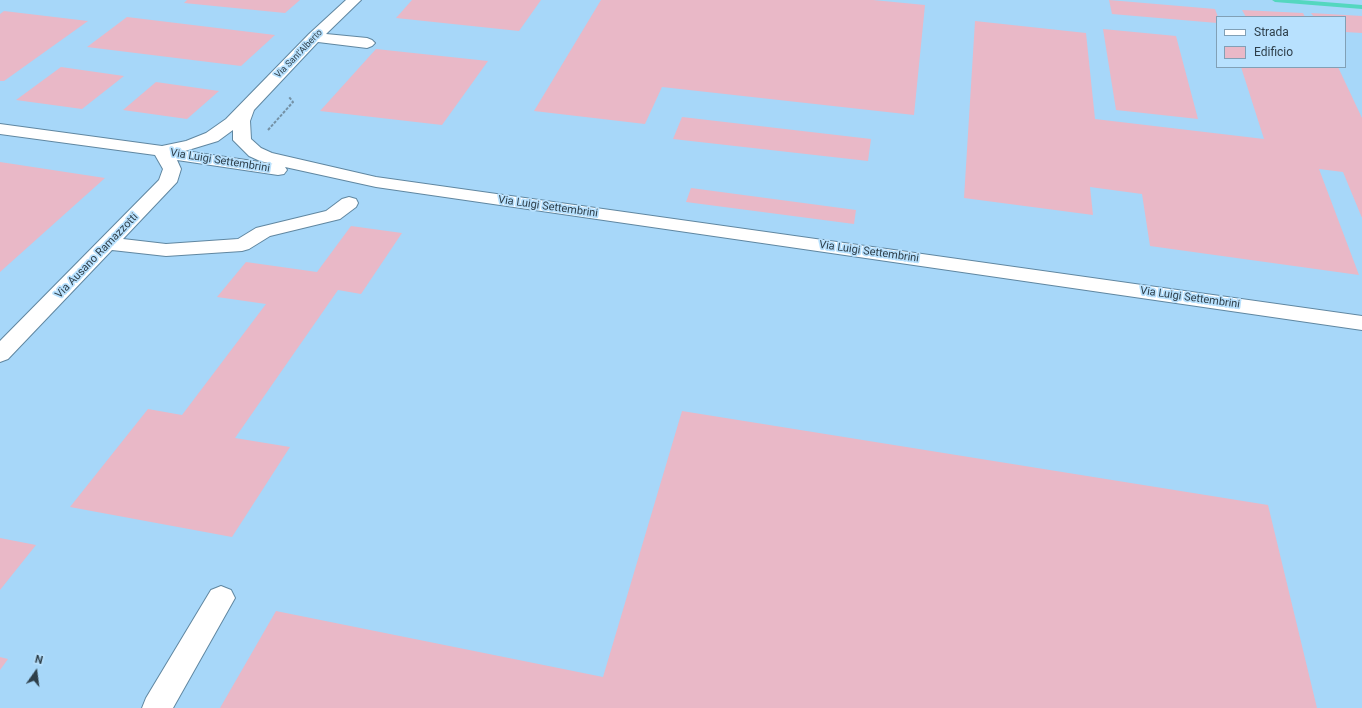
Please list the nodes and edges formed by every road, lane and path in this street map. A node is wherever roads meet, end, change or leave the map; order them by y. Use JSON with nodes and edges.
{"nodes":[{"id":1,"x":354,"y":0,"type":"edge"},
{"id":2,"x":314,"y":37,"type":"junction"},
{"id":3,"x":368,"y":43,"type":"dead end"},
{"id":4,"x":246,"y":110,"type":"junction"},
{"id":5,"x":0,"y":129,"type":"edge"},
{"id":6,"x":161,"y":151,"type":"junction"},
{"id":7,"x":376,"y":182,"type":"junction"},
{"id":8,"x":349,"y":203,"type":"dead end"},
{"id":9,"x":109,"y":244,"type":"junction"},
{"id":10,"x":1362,"y":323,"type":"edge"},
{"id":11,"x":0,"y":354,"type":"edge"},
{"id":12,"x":222,"y":598,"type":"dead end"},
{"id":13,"x":157,"y":708,"type":"edge"}],
"edges":[{"from":1,"to":2,"type":"street","name":"Via Sant'Alberto"},
{"from":2,"to":3,"type":"street"},
{"from":2,"to":4,"type":"street","name":"Via Sant'Alberto"},
{"from":4,"to":6,"type":"street","name":"Via Luigi Settembrini"},
{"from":4,"to":7,"type":"street","name":"Via Luigi Settembrini"},
{"from":5,"to":6,"type":"street","name":"Via Luigi Settembrini"},
{"from":6,"to":7,"type":"street","name":"Via Luigi Settembrini"},
{"from":6,"to":9,"type":"street","name":"Via Ausano Ramazzotti"},
{"from":7,"to":10,"type":"street","name":"Via Luigi Settembrini"},
{"from":8,"to":9,"type":"street"},
{"from":9,"to":11,"type":"street","name":"Via Ausano Ramazzotti"},
{"from":12,"to":13,"type":"street"}]}
